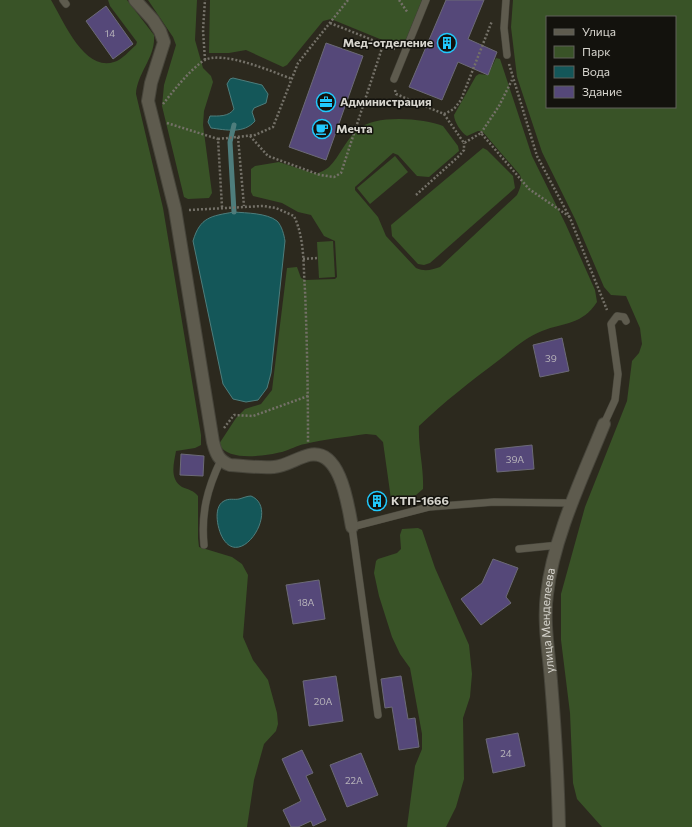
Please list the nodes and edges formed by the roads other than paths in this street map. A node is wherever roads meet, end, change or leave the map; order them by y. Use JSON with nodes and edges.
{"nodes":[{"id":1,"x":135,"y":0,"type":"edge"},
{"id":2,"x":426,"y":0,"type":"edge"},
{"id":3,"x":506,"y":0,"type":"edge"},
{"id":4,"x":507,"y":55,"type":"road end"},
{"id":5,"x":394,"y":79,"type":"road end"},
{"id":6,"x":626,"y":321,"type":"dead end"},
{"id":7,"x":604,"y":424,"type":"joint"},
{"id":8,"x":221,"y":460,"type":"junction"},
{"id":9,"x":572,"y":503,"type":"junction"},
{"id":10,"x":352,"y":527,"type":"junction"},
{"id":11,"x":204,"y":545,"type":"dead end"},
{"id":12,"x":559,"y":545,"type":"junction"},
{"id":13,"x":519,"y":549,"type":"dead end"},
{"id":14,"x":378,"y":715,"type":"dead end"},
{"id":15,"x":559,"y":827,"type":"edge"}],
"edges":[{"from":1,"to":8,"type":"street"},
{"from":2,"to":5,"type":"lane"},
{"from":3,"to":4,"type":"lane"},
{"from":6,"to":7,"type":"lane"},
{"from":7,"to":9,"type":"street","name":"улица Менделеева"},
{"from":8,"to":10,"type":"street"},
{"from":8,"to":11,"type":"lane"},
{"from":9,"to":10,"type":"lane"},
{"from":9,"to":12,"type":"street","name":"улица Менделеева"},
{"from":10,"to":14,"type":"lane"},
{"from":12,"to":13,"type":"lane"},
{"from":12,"to":15,"type":"street","name":"улица Менделеева"}]}
